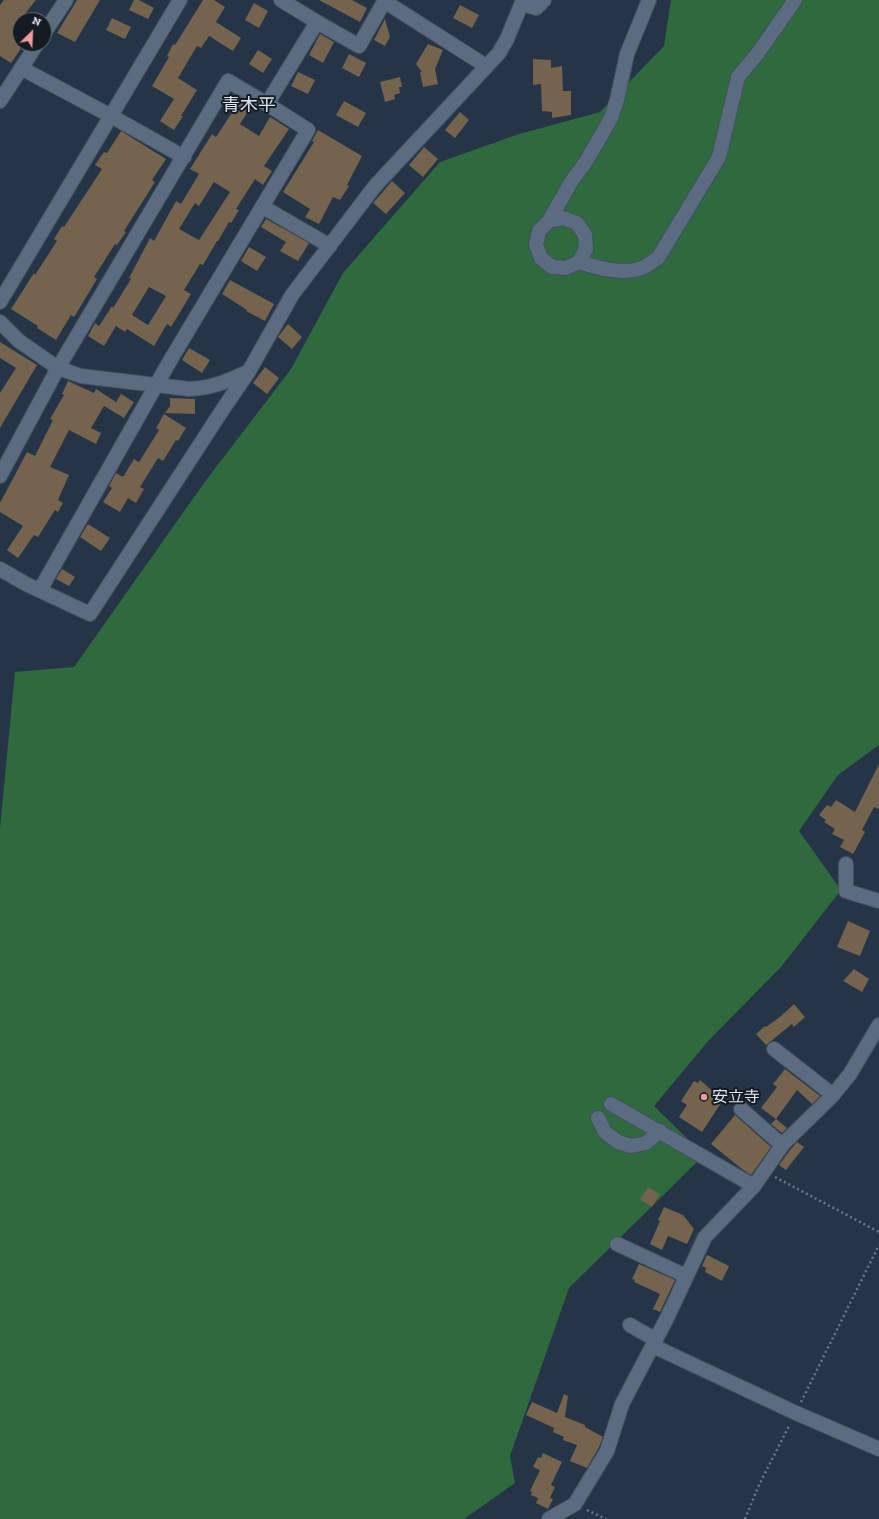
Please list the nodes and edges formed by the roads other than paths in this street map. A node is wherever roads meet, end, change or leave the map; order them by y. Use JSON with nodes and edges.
{"nodes":[{"id":1,"x":66,"y":0,"type":"edge"},
{"id":2,"x":180,"y":0,"type":"edge"},
{"id":3,"x":282,"y":0,"type":"edge"},
{"id":4,"x":544,"y":0,"type":"edge"},
{"id":5,"x":649,"y":0,"type":"edge"},
{"id":6,"x":795,"y":0,"type":"edge"},
{"id":7,"x":385,"y":1,"type":"edge"},
{"id":8,"x":522,"y":2,"type":"edge"},
{"id":9,"x":52,"y":21,"type":"edge"},
{"id":10,"x":317,"y":22,"type":"junction"},
{"id":11,"x":32,"y":52,"type":"edge"},
{"id":12,"x":486,"y":66,"type":"junction"},
{"id":13,"x":21,"y":68,"type":"junction"},
{"id":14,"x":0,"y":101,"type":"edge"},
{"id":15,"x":267,"y":104,"type":"junction"},
{"id":16,"x":111,"y":116,"type":"junction"},
{"id":17,"x":184,"y":157,"type":"junction"},
{"id":18,"x":263,"y":207,"type":"junction"},
{"id":19,"x":549,"y":221,"type":"junction"},
{"id":20,"x":330,"y":246,"type":"junction"},
{"id":21,"x":579,"y":262,"type":"junction"},
{"id":22,"x":0,"y":302,"type":"edge"},
{"id":23,"x":0,"y":322,"type":"edge"},
{"id":24,"x":58,"y":368,"type":"junction"},
{"id":25,"x":249,"y":371,"type":"junction"},
{"id":26,"x":157,"y":384,"type":"junction"},
{"id":27,"x":0,"y":476,"type":"edge"},
{"id":28,"x":0,"y":569,"type":"edge"},
{"id":29,"x":40,"y":590,"type":"junction"},
{"id":30,"x":846,"y":864,"type":"dead end"},
{"id":31,"x":879,"y":902,"type":"edge"},
{"id":32,"x":879,"y":1025,"type":"edge"},
{"id":33,"x":774,"y":1049,"type":"dead end"},
{"id":34,"x":833,"y":1095,"type":"junction"},
{"id":35,"x":611,"y":1104,"type":"dead end"},
{"id":36,"x":741,"y":1109,"type":"dead end"},
{"id":37,"x":598,"y":1118,"type":"dead end"},
{"id":38,"x":660,"y":1131,"type":"junction"},
{"id":39,"x":782,"y":1146,"type":"junction"},
{"id":40,"x":754,"y":1186,"type":"junction"},
{"id":41,"x":617,"y":1244,"type":"dead end"},
{"id":42,"x":686,"y":1276,"type":"junction"},
{"id":43,"x":630,"y":1325,"type":"dead end"},
{"id":44,"x":654,"y":1343,"type":"junction"},
{"id":45,"x":879,"y":1449,"type":"edge"},
{"id":46,"x":549,"y":1519,"type":"edge"}],
"edges":[{"from":1,"to":9,"type":"street"},
{"from":2,"to":16,"type":"street"},
{"from":3,"to":10,"type":"street"},
{"from":4,"to":8,"type":"street"},
{"from":5,"to":19,"type":"street"},
{"from":6,"to":21,"type":"street"},
{"from":7,"to":10,"type":"street"},
{"from":7,"to":12,"type":"street"},
{"from":8,"to":12,"type":"street"},
{"from":10,"to":15,"type":"street"},
{"from":11,"to":13,"type":"street"},
{"from":12,"to":20,"type":"street"},
{"from":13,"to":14,"type":"street"},
{"from":13,"to":16,"type":"street"},
{"from":15,"to":17,"type":"street"},
{"from":15,"to":18,"type":"street"},
{"from":16,"to":17,"type":"street"},
{"from":16,"to":22,"type":"street"},
{"from":17,"to":24,"type":"street"},
{"from":18,"to":20,"type":"street"},
{"from":18,"to":26,"type":"street"},
{"from":19,"to":21,"type":"street"},
{"from":19,"to":21,"type":"street"},
{"from":20,"to":25,"type":"street"},
{"from":23,"to":24,"type":"street"},
{"from":24,"to":26,"type":"street"},
{"from":24,"to":27,"type":"street"},
{"from":25,"to":26,"type":"street"},
{"from":25,"to":29,"type":"street"},
{"from":26,"to":29,"type":"street"},
{"from":28,"to":29,"type":"street"},
{"from":30,"to":31,"type":"street"},
{"from":32,"to":34,"type":"street"},
{"from":33,"to":34,"type":"street"},
{"from":34,"to":39,"type":"street"},
{"from":35,"to":38,"type":"street"},
{"from":36,"to":39,"type":"street"},
{"from":37,"to":38,"type":"street"},
{"from":38,"to":40,"type":"street"},
{"from":39,"to":40,"type":"street"},
{"from":40,"to":42,"type":"street"},
{"from":41,"to":42,"type":"street"},
{"from":42,"to":44,"type":"street"},
{"from":43,"to":44,"type":"street"},
{"from":44,"to":45,"type":"street"},
{"from":44,"to":46,"type":"street"}]}
